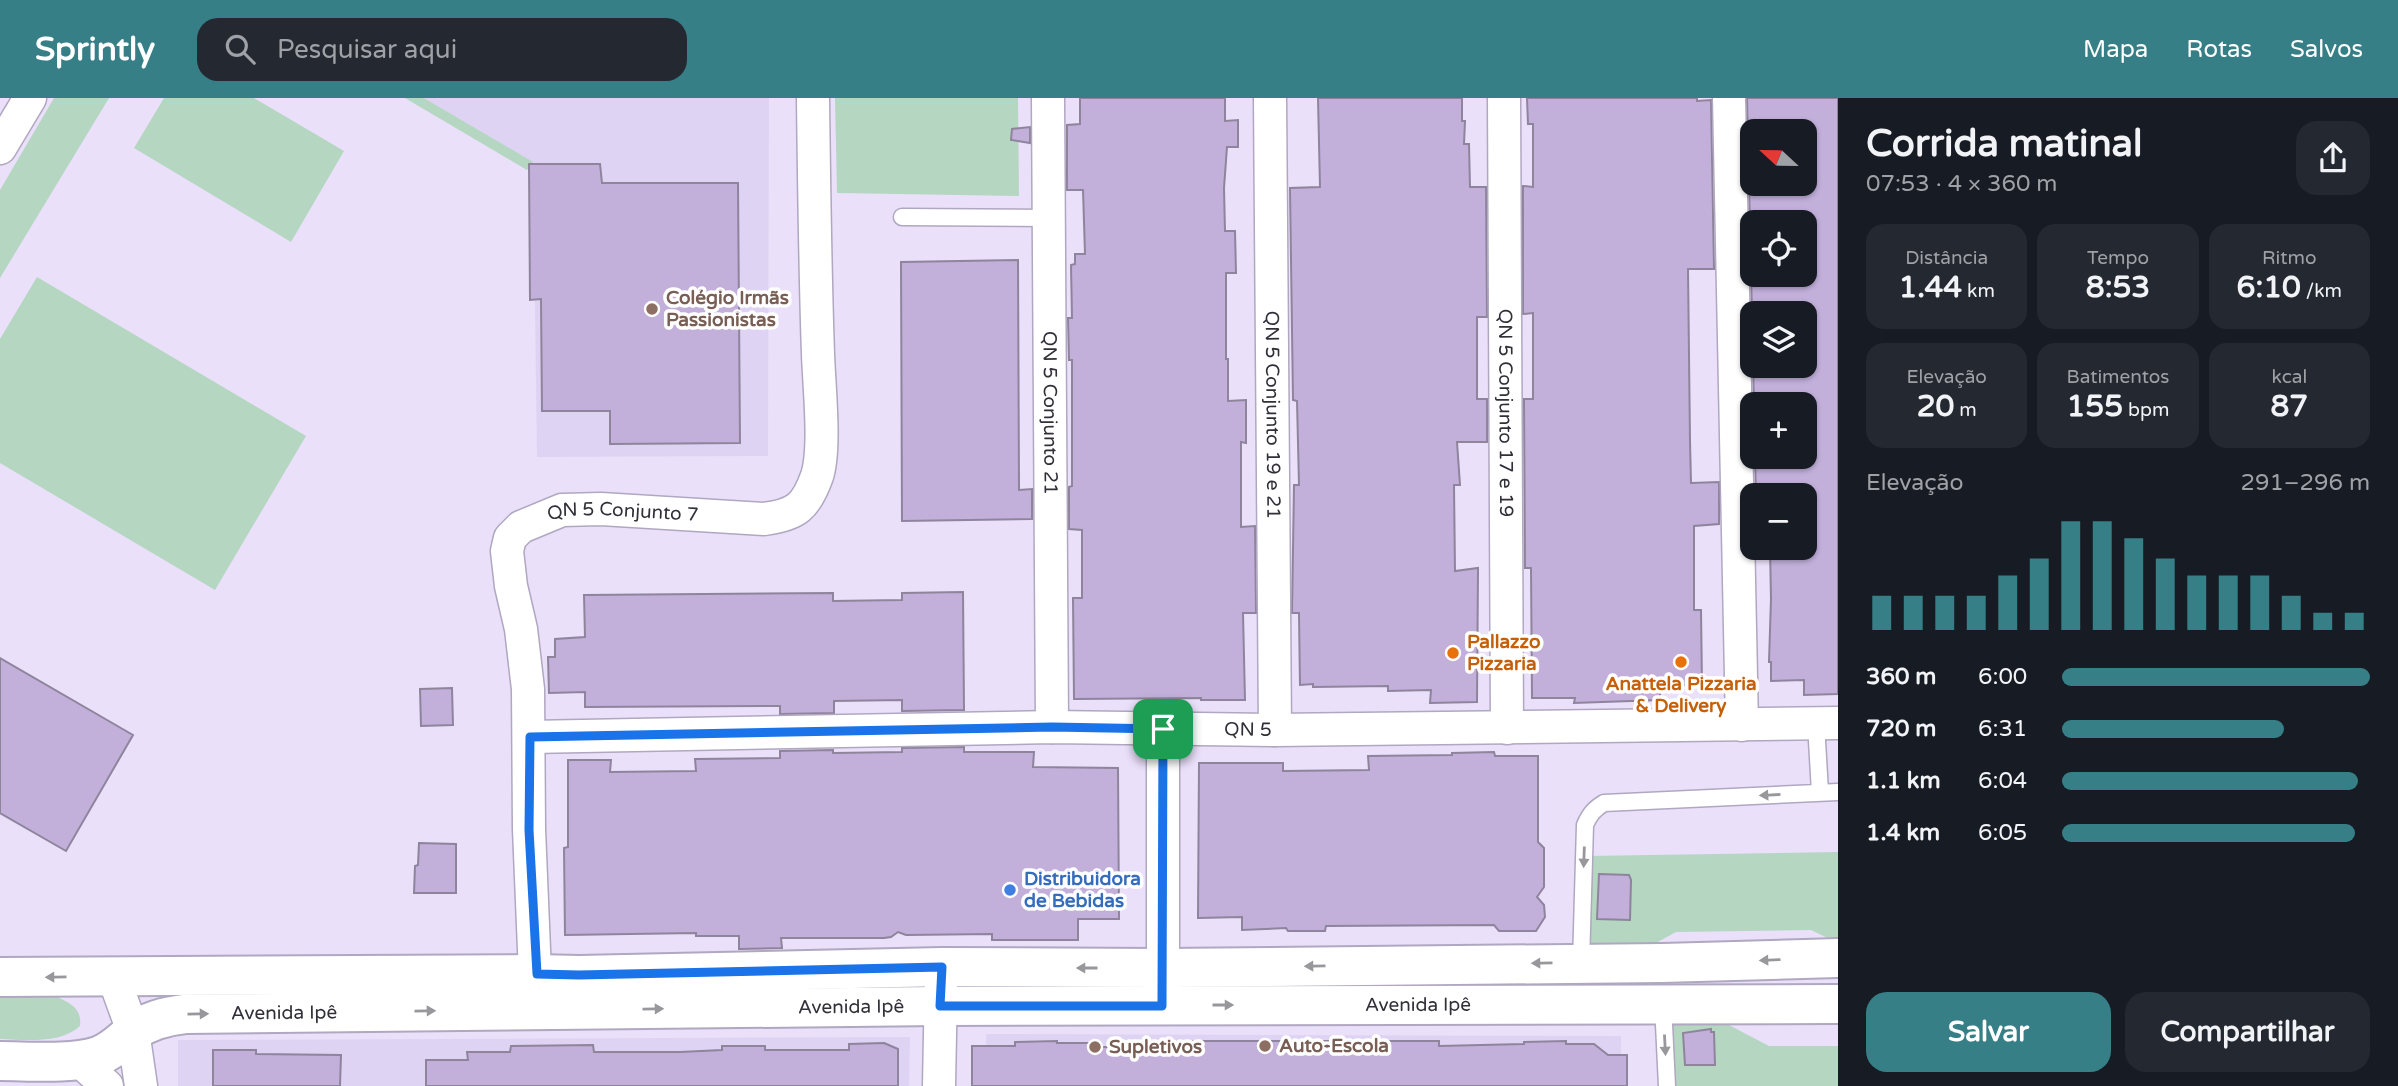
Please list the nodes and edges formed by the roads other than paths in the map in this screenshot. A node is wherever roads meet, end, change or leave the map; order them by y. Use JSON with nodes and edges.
{"nodes":[{"id":1,"x":30,"y":98,"type":"edge"},
{"id":2,"x":813,"y":98,"type":"edge"},
{"id":3,"x":1048,"y":98,"type":"edge"},
{"id":4,"x":1270,"y":98,"type":"edge"},
{"id":5,"x":1504,"y":98,"type":"edge"},
{"id":6,"x":1729,"y":98,"type":"edge"},
{"id":7,"x":0,"y":148,"type":"edge"},
{"id":8,"x":902,"y":217,"type":"dead end"},
{"id":9,"x":1048,"y":218,"type":"junction"},
{"id":10,"x":1827,"y":724,"type":"edge"},
{"id":11,"x":1742,"y":725,"type":"junction"},
{"id":12,"x":1052,"y":727,"type":"junction"},
{"id":13,"x":1507,"y":728,"type":"junction"},
{"id":14,"x":1163,"y":729,"type":"junction"},
{"id":15,"x":1275,"y":730,"type":"junction"},
{"id":16,"x":530,"y":737,"type":"junction"},
{"id":17,"x":1820,"y":792,"type":"junction"},
{"id":18,"x":1838,"y":792,"type":"edge"},
{"id":19,"x":1838,"y":958,"type":"edge"},
{"id":20,"x":1581,"y":963,"type":"junction"},
{"id":21,"x":942,"y":967,"type":"junction"},
{"id":22,"x":1163,"y":968,"type":"junction"},
{"id":23,"x":113,"y":976,"type":"junction"},
{"id":24,"x":0,"y":977,"type":"edge"},
{"id":25,"x":536,"y":991,"type":"junction"},
{"id":26,"x":1663,"y":1004,"type":"junction"},
{"id":27,"x":1838,"y":1004,"type":"edge"},
{"id":28,"x":940,"y":1006,"type":"junction"},
{"id":29,"x":1162,"y":1006,"type":"junction"},
{"id":30,"x":133,"y":1031,"type":"junction"},
{"id":31,"x":79,"y":1059,"type":"junction"},
{"id":32,"x":0,"y":1061,"type":"edge"},
{"id":33,"x":107,"y":1086,"type":"edge"},
{"id":34,"x":141,"y":1086,"type":"edge"},
{"id":35,"x":939,"y":1086,"type":"edge"},
{"id":36,"x":1667,"y":1086,"type":"edge"}],
"edges":[{"from":1,"to":7,"type":"street"},
{"from":2,"to":16,"type":"street","name":"QN 5 Conjunto 7"},
{"from":3,"to":9,"type":"street","name":"QN 5 Conjunto 21"},
{"from":4,"to":15,"type":"street","name":"QN 5 Conjunto 19 e 21"},
{"from":5,"to":13,"type":"street","name":"QN 5 Conjunto 17 e 19"},
{"from":6,"to":11,"type":"street"},
{"from":8,"to":9,"type":"lane"},
{"from":9,"to":12,"type":"street","name":"QN 5 Conjunto 21"},
{"from":10,"to":11,"type":"street","name":"QN 5"},
{"from":10,"to":17,"type":"lane"},
{"from":11,"to":13,"type":"street","name":"QN 5"},
{"from":12,"to":14,"type":"street","name":"QN 5"},
{"from":12,"to":16,"type":"street","name":"QN 5"},
{"from":13,"to":15,"type":"street","name":"QN 5"},
{"from":14,"to":15,"type":"street","name":"QN 5"},
{"from":14,"to":22,"type":"street"},
{"from":16,"to":25,"type":"street","name":"QN 5 Conjunto 7"},
{"from":17,"to":18,"type":"lane"},
{"from":17,"to":20,"type":"lane","one_way":true},
{"from":19,"to":20,"type":"street","name":"Avenida Ipê","one_way":true},
{"from":20,"to":22,"type":"street","name":"Avenida Ipê","one_way":true},
{"from":22,"to":21,"type":"street","name":"Avenida Ipê","one_way":true},
{"from":21,"to":25,"type":"street","name":"Avenida Ipê"},
{"from":21,"to":28,"type":"street"},
{"from":22,"to":29,"type":"street"},
{"from":23,"to":24,"type":"street","name":"Avenida Ipê","one_way":true},
{"from":23,"to":25,"type":"street","name":"Avenida Ipê"},
{"from":23,"to":30,"type":"street"},
{"from":25,"to":28,"type":"street","name":"Avenida Ipê","one_way":true},
{"from":30,"to":25,"type":"street","name":"Avenida Ipê","one_way":true},
{"from":26,"to":27,"type":"street","name":"Avenida Ipê"},
{"from":29,"to":26,"type":"street","name":"Avenida Ipê","one_way":true},
{"from":26,"to":36,"type":"lane","one_way":true},
{"from":28,"to":29,"type":"street","name":"Avenida Ipê"},
{"from":28,"to":35,"type":"street"},
{"from":30,"to":31,"type":"street","name":"Avenida Ipê"},
{"from":30,"to":34,"type":"street"},
{"from":31,"to":32,"type":"street","name":"Avenida Ipê"},
{"from":31,"to":33,"type":"street"}]}
